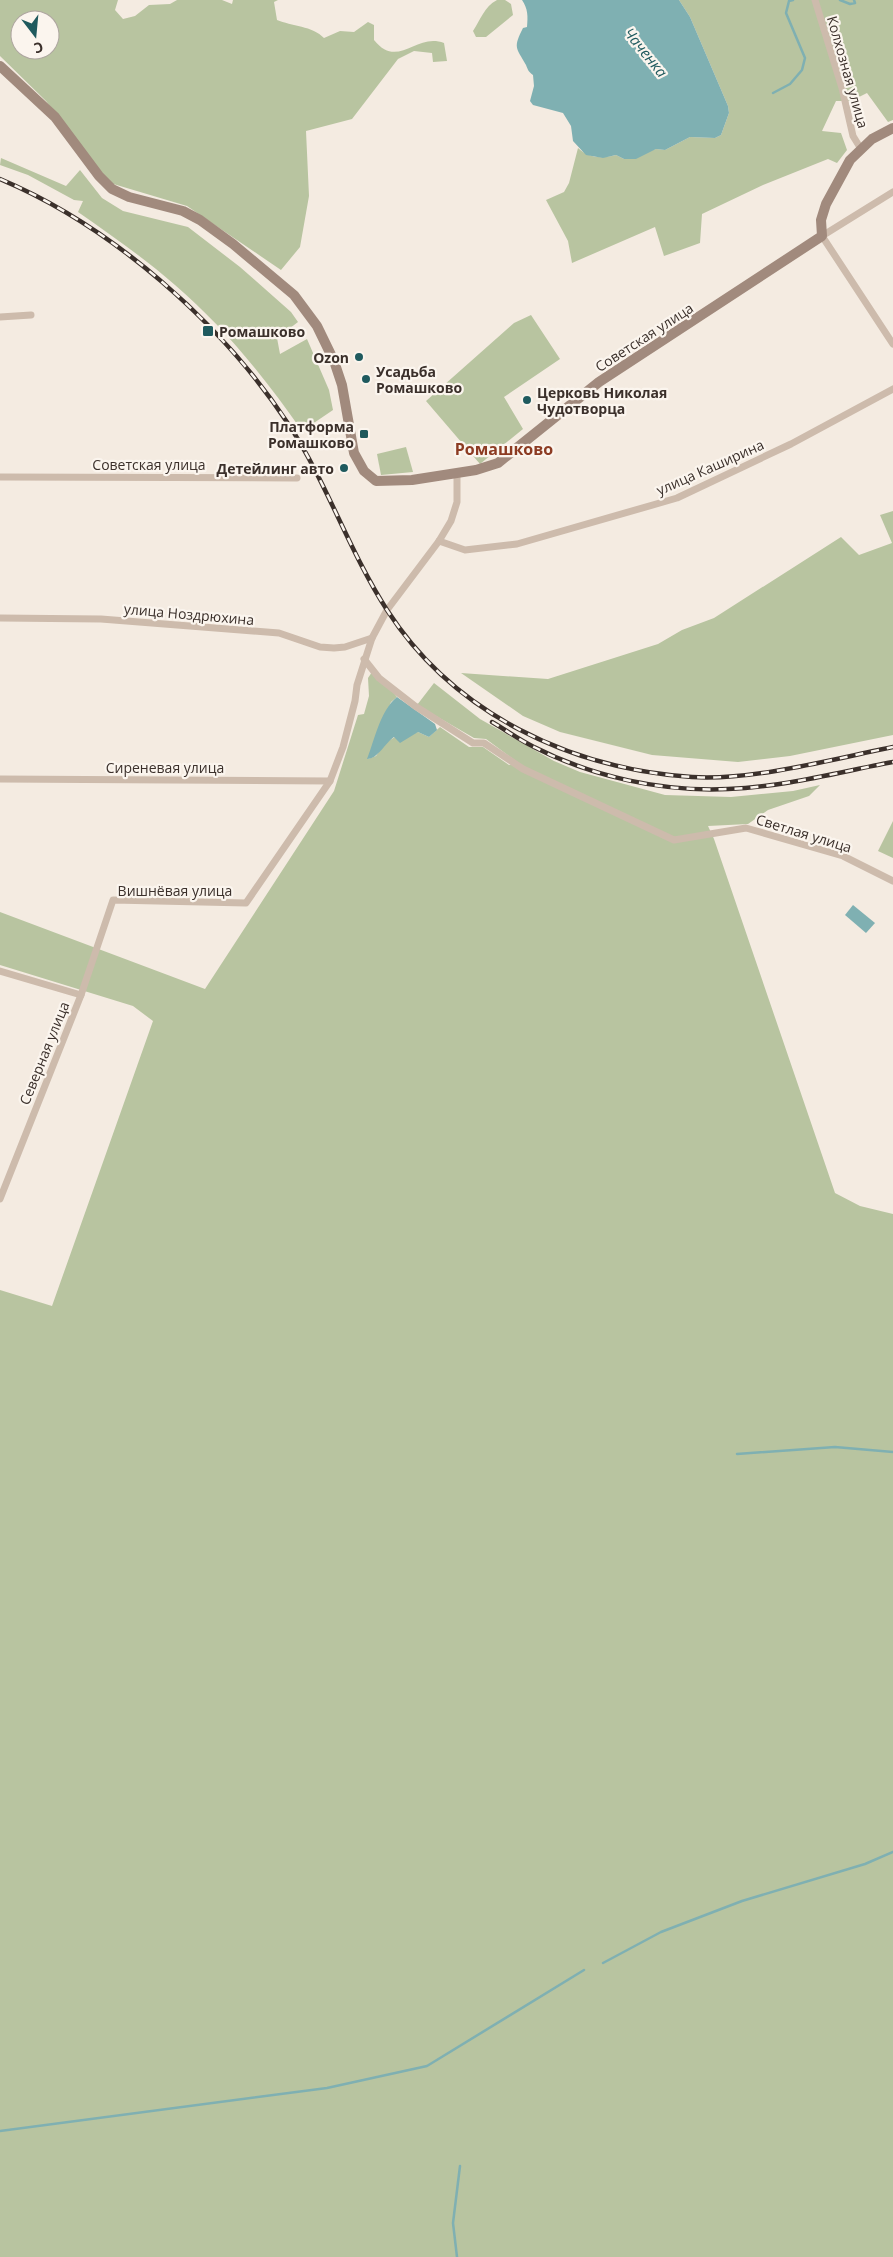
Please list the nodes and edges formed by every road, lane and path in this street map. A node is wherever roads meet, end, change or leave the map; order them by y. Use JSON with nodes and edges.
{"nodes":[{"id":1,"x":816,"y":4,"type":"edge"},
{"id":2,"x":0,"y":66,"type":"edge"},
{"id":3,"x":893,"y":128,"type":"edge"},
{"id":4,"x":861,"y":149,"type":"junction"},
{"id":5,"x":893,"y":192,"type":"edge"},
{"id":6,"x":822,"y":236,"type":"junction"},
{"id":7,"x":31,"y":315,"type":"dead end"},
{"id":8,"x":0,"y":317,"type":"edge"},
{"id":9,"x":893,"y":344,"type":"edge"},
{"id":10,"x":893,"y":389,"type":"edge"},
{"id":11,"x":457,"y":474,"type":"junction"},
{"id":12,"x":0,"y":478,"type":"edge"},
{"id":13,"x":297,"y":478,"type":"dead end"},
{"id":14,"x":439,"y":541,"type":"junction"},
{"id":15,"x":0,"y":618,"type":"edge"},
{"id":16,"x":372,"y":638,"type":"junction"},
{"id":17,"x":364,"y":659,"type":"junction"},
{"id":18,"x":0,"y":779,"type":"edge"},
{"id":19,"x":330,"y":781,"type":"junction"},
{"id":20,"x":893,"y":881,"type":"edge"},
{"id":21,"x":0,"y":971,"type":"edge"},
{"id":22,"x":81,"y":995,"type":"junction"},
{"id":23,"x":0,"y":1199,"type":"edge"}],
"edges":[{"from":1,"to":4,"type":"street","name":"Колхозная улица"},
{"from":2,"to":11,"type":"street","name":"Советская улица"},
{"from":3,"to":4,"type":"street"},
{"from":4,"to":6,"type":"street"},
{"from":5,"to":6,"type":"street"},
{"from":6,"to":9,"type":"street"},
{"from":6,"to":11,"type":"street","name":"Советская улица"},
{"from":7,"to":8,"type":"street"},
{"from":10,"to":14,"type":"street","name":"улица Каширина"},
{"from":11,"to":14,"type":"street"},
{"from":12,"to":13,"type":"street","name":"Советская улица"},
{"from":14,"to":16,"type":"street"},
{"from":15,"to":16,"type":"street","name":"улица Ноздрюхина"},
{"from":16,"to":17,"type":"street"},
{"from":17,"to":19,"type":"street"},
{"from":17,"to":20,"type":"street","name":"Светлая улица"},
{"from":18,"to":19,"type":"street","name":"Сиреневая улица"},
{"from":19,"to":22,"type":"street","name":"Вишнёвая улица"},
{"from":21,"to":22,"type":"street","name":"Северная улица"},
{"from":22,"to":23,"type":"street","name":"Северная улица"}]}
